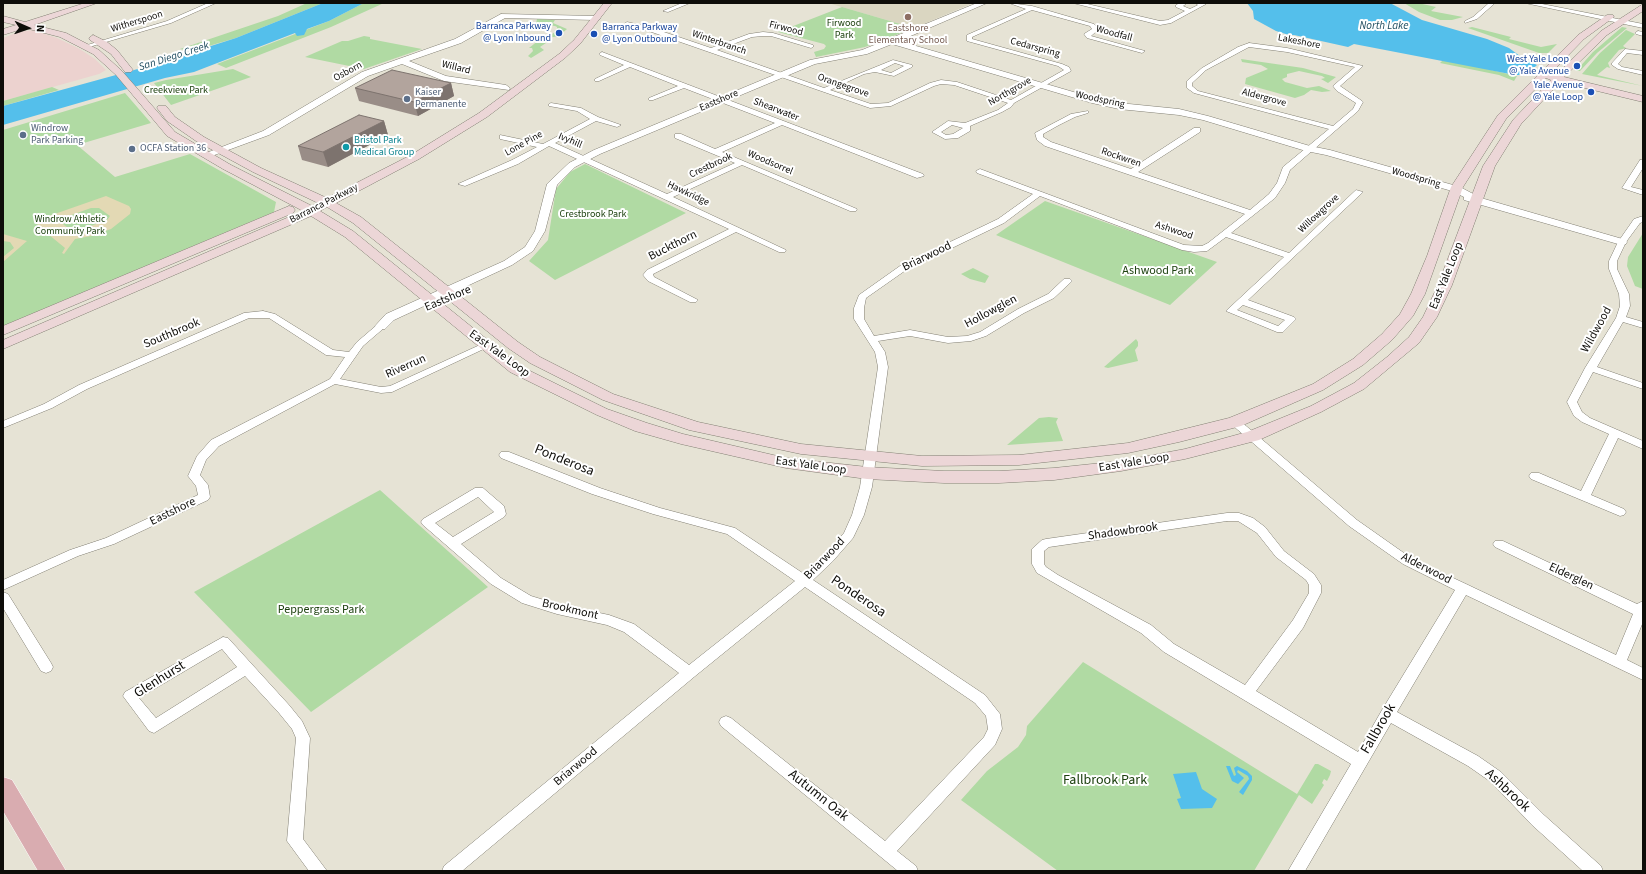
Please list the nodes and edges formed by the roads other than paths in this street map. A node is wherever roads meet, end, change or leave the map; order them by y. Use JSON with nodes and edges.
{"nodes":[{"id":1,"x":79,"y":3,"type":"edge"},
{"id":2,"x":93,"y":3,"type":"edge"},
{"id":3,"x":213,"y":3,"type":"edge"},
{"id":4,"x":608,"y":3,"type":"edge"},
{"id":5,"x":687,"y":3,"type":"edge"},
{"id":6,"x":983,"y":3,"type":"edge"},
{"id":7,"x":1012,"y":3,"type":"edge"},
{"id":8,"x":1076,"y":3,"type":"edge"},
{"id":9,"x":1184,"y":3,"type":"edge"},
{"id":10,"x":1198,"y":3,"type":"edge"},
{"id":11,"x":1492,"y":3,"type":"edge"},
{"id":12,"x":1528,"y":3,"type":"edge"},
{"id":13,"x":1643,"y":7,"type":"edge"},
{"id":14,"x":591,"y":8,"type":"dead end"},
{"id":15,"x":1032,"y":8,"type":"junction"},
{"id":16,"x":666,"y":11,"type":"dead end"},
{"id":17,"x":1106,"y":11,"type":"junction"},
{"id":18,"x":1190,"y":11,"type":"junction"},
{"id":19,"x":3,"y":12,"type":"edge"},
{"id":20,"x":1617,"y":12,"type":"dead end"},
{"id":21,"x":584,"y":18,"type":"junction"},
{"id":22,"x":597,"y":18,"type":"junction"},
{"id":23,"x":3,"y":19,"type":"edge"},
{"id":24,"x":1606,"y":19,"type":"junction"},
{"id":25,"x":40,"y":20,"type":"junction"},
{"id":26,"x":30,"y":21,"type":"junction"},
{"id":27,"x":18,"y":22,"type":"junction"},
{"id":28,"x":1082,"y":22,"type":"junction"},
{"id":29,"x":1467,"y":22,"type":"dead end"},
{"id":30,"x":1620,"y":22,"type":"junction"},
{"id":31,"x":627,"y":24,"type":"dead end"},
{"id":32,"x":1643,"y":26,"type":"edge"},
{"id":33,"x":3,"y":27,"type":"edge"},
{"id":34,"x":74,"y":30,"type":"dead end"},
{"id":35,"x":3,"y":32,"type":"edge"},
{"id":36,"x":86,"y":36,"type":"dead end"},
{"id":37,"x":100,"y":42,"type":"junction"},
{"id":38,"x":893,"y":42,"type":"junction"},
{"id":39,"x":87,"y":46,"type":"junction"},
{"id":40,"x":811,"y":46,"type":"dead end"},
{"id":41,"x":712,"y":50,"type":"junction"},
{"id":42,"x":1142,"y":51,"type":"dead end"},
{"id":43,"x":1643,"y":53,"type":"edge"},
{"id":44,"x":602,"y":54,"type":"dead end"},
{"id":45,"x":402,"y":61,"type":"junction"},
{"id":46,"x":629,"y":65,"type":"junction"},
{"id":47,"x":875,"y":70,"type":"dead end"},
{"id":48,"x":124,"y":71,"type":"junction"},
{"id":49,"x":1544,"y":73,"type":"junction"},
{"id":50,"x":1643,"y":73,"type":"edge"},
{"id":51,"x":781,"y":75,"type":"junction"},
{"id":52,"x":1560,"y":77,"type":"junction"},
{"id":53,"x":597,"y":80,"type":"dead end"},
{"id":54,"x":1042,"y":85,"type":"junction"},
{"id":55,"x":684,"y":86,"type":"junction"},
{"id":56,"x":1189,"y":87,"type":"joint"},
{"id":57,"x":506,"y":88,"type":"junction"},
{"id":58,"x":138,"y":89,"type":"junction"},
{"id":59,"x":824,"y":90,"type":"junction"},
{"id":60,"x":1643,"y":93,"type":"edge"},
{"id":61,"x":651,"y":99,"type":"dead end"},
{"id":62,"x":722,"y":100,"type":"junction"},
{"id":63,"x":1643,"y":100,"type":"edge"},
{"id":64,"x":1012,"y":102,"type":"junction"},
{"id":65,"x":1360,"y":102,"type":"joint"},
{"id":66,"x":551,"y":104,"type":"dead end"},
{"id":67,"x":1086,"y":112,"type":"dead end"},
{"id":68,"x":595,"y":119,"type":"junction"},
{"id":69,"x":781,"y":123,"type":"junction"},
{"id":70,"x":617,"y":125,"type":"dead end"},
{"id":71,"x":966,"y":125,"type":"dead end"},
{"id":72,"x":1334,"y":128,"type":"junction"},
{"id":73,"x":1197,"y":130,"type":"dead end"},
{"id":74,"x":678,"y":136,"type":"dead end"},
{"id":75,"x":503,"y":137,"type":"dead end"},
{"id":76,"x":545,"y":144,"type":"junction"},
{"id":77,"x":1309,"y":149,"type":"junction"},
{"id":78,"x":221,"y":150,"type":"junction"},
{"id":79,"x":716,"y":151,"type":"junction"},
{"id":80,"x":206,"y":155,"type":"junction"},
{"id":81,"x":584,"y":158,"type":"junction"},
{"id":82,"x":1643,"y":162,"type":"edge"},
{"id":83,"x":741,"y":163,"type":"junction"},
{"id":84,"x":980,"y":171,"type":"dead end"},
{"id":85,"x":1132,"y":172,"type":"junction"},
{"id":86,"x":920,"y":176,"type":"dead end"},
{"id":87,"x":462,"y":184,"type":"dead end"},
{"id":88,"x":1359,"y":192,"type":"dead end"},
{"id":89,"x":1455,"y":192,"type":"junction"},
{"id":90,"x":1643,"y":193,"type":"edge"},
{"id":91,"x":1038,"y":194,"type":"junction"},
{"id":92,"x":667,"y":197,"type":"junction"},
{"id":93,"x":1476,"y":199,"type":"junction"},
{"id":94,"x":322,"y":200,"type":"junction"},
{"id":95,"x":300,"y":204,"type":"junction"},
{"id":96,"x":853,"y":209,"type":"dead end"},
{"id":97,"x":312,"y":210,"type":"junction"},
{"id":98,"x":1251,"y":213,"type":"junction"},
{"id":99,"x":1643,"y":219,"type":"edge"},
{"id":100,"x":736,"y":229,"type":"junction"},
{"id":101,"x":1228,"y":232,"type":"junction"},
{"id":102,"x":1622,"y":242,"type":"junction"},
{"id":103,"x":782,"y":250,"type":"dead end"},
{"id":104,"x":1292,"y":254,"type":"junction"},
{"id":105,"x":1067,"y":281,"type":"dead end"},
{"id":106,"x":450,"y":294,"type":"junction"},
{"id":107,"x":693,"y":300,"type":"dead end"},
{"id":108,"x":1242,"y":300,"type":"junction"},
{"id":109,"x":433,"y":302,"type":"junction"},
{"id":110,"x":1621,"y":318,"type":"junction"},
{"id":111,"x":1643,"y":325,"type":"edge"},
{"id":112,"x":381,"y":326,"type":"joint"},
{"id":113,"x":3,"y":331,"type":"edge"},
{"id":114,"x":872,"y":339,"type":"junction"},
{"id":115,"x":3,"y":345,"type":"edge"},
{"id":116,"x":485,"y":346,"type":"junction"},
{"id":117,"x":351,"y":355,"type":"junction"},
{"id":118,"x":1590,"y":368,"type":"junction"},
{"id":119,"x":334,"y":381,"type":"junction"},
{"id":120,"x":1643,"y":386,"type":"edge"},
{"id":121,"x":1235,"y":422,"type":"junction"},
{"id":122,"x":3,"y":425,"type":"edge"},
{"id":123,"x":1615,"y":434,"type":"junction"},
{"id":124,"x":1253,"y":436,"type":"junction"},
{"id":125,"x":1643,"y":445,"type":"edge"},
{"id":126,"x":505,"y":455,"type":"dead end"},
{"id":127,"x":870,"y":457,"type":"junction"},
{"id":128,"x":867,"y":473,"type":"junction"},
{"id":129,"x":1536,"y":476,"type":"dead end"},
{"id":130,"x":1584,"y":497,"type":"junction"},
{"id":131,"x":1620,"y":512,"type":"dead end"},
{"id":132,"x":453,"y":543,"type":"junction"},
{"id":133,"x":1499,"y":544,"type":"dead end"},
{"id":134,"x":805,"y":580,"type":"junction"},
{"id":135,"x":3,"y":585,"type":"edge"},
{"id":136,"x":1463,"y":588,"type":"junction"},
{"id":137,"x":3,"y":597,"type":"edge"},
{"id":138,"x":1642,"y":610,"type":"edge"},
{"id":139,"x":1620,"y":663,"type":"junction"},
{"id":140,"x":46,"y":667,"type":"dead end"},
{"id":141,"x":247,"y":668,"type":"junction"},
{"id":142,"x":689,"y":673,"type":"junction"},
{"id":143,"x":1643,"y":674,"type":"edge"},
{"id":144,"x":1247,"y":693,"type":"junction"},
{"id":145,"x":1387,"y":714,"type":"junction"},
{"id":146,"x":726,"y":722,"type":"dead end"},
{"id":147,"x":1360,"y":760,"type":"junction"},
{"id":148,"x":3,"y":788,"type":"edge"},
{"id":149,"x":886,"y":851,"type":"junction"},
{"id":150,"x":53,"y":871,"type":"edge"},
{"id":151,"x":319,"y":871,"type":"edge"},
{"id":152,"x":450,"y":871,"type":"edge"},
{"id":153,"x":910,"y":871,"type":"edge"},
{"id":154,"x":1296,"y":871,"type":"edge"},
{"id":155,"x":1595,"y":871,"type":"edge"}],
"edges":[{"from":1,"to":26,"type":"main road"},
{"from":2,"to":25,"type":"main road"},
{"from":3,"to":37,"type":"street","name":"Witherspoon"},
{"from":4,"to":22,"type":"main road","name":"Barranca Parkway"},
{"from":5,"to":16,"type":"street"},
{"from":6,"to":38,"type":"street","name":"Eastshore"},
{"from":7,"to":15,"type":"street","name":"Woodfall"},
{"from":8,"to":17,"type":"street"},
{"from":9,"to":18,"type":"street"},
{"from":10,"to":18,"type":"street"},
{"from":11,"to":29,"type":"street"},
{"from":12,"to":24,"type":"street"},
{"from":13,"to":30,"type":"main road","name":"East Yale Loop"},
{"from":14,"to":21,"type":"main road","name":"Barranca Parkway"},
{"from":15,"to":28,"type":"street","name":"Woodfall"},
{"from":15,"to":54,"type":"street","name":"Cedarspring"},
{"from":17,"to":18,"type":"street"},
{"from":17,"to":28,"type":"street"},
{"from":19,"to":26,"type":"main road","name":"East Yale Loop"},
{"from":20,"to":24,"type":"main road","name":"East Yale Loop"},
{"from":21,"to":22,"type":"street"},
{"from":21,"to":45,"type":"street","name":"Osborn"},
{"from":21,"to":57,"type":"main road","name":"Barranca Parkway"},
{"from":22,"to":94,"type":"main road","name":"Barranca Parkway"},
{"from":23,"to":27,"type":"main road","name":"East Yale Loop"},
{"from":24,"to":30,"type":"street"},
{"from":24,"to":49,"type":"main road","name":"East Yale Loop"},
{"from":25,"to":26,"type":"main road","name":"East Yale Loop"},
{"from":25,"to":34,"type":"main road","name":"East Yale Loop"},
{"from":26,"to":27,"type":"main road","name":"East Yale Loop"},
{"from":26,"to":35,"type":"main road"},
{"from":26,"to":39,"type":"main road","name":"East Yale Loop"},
{"from":27,"to":33,"type":"main road"},
{"from":28,"to":42,"type":"street","name":"Woodfall"},
{"from":30,"to":32,"type":"street"},
{"from":30,"to":52,"type":"main road","name":"East Yale Loop"},
{"from":31,"to":41,"type":"street","name":"Winterbranch"},
{"from":36,"to":37,"type":"main road","name":"East Yale Loop"},
{"from":37,"to":39,"type":"street","name":"Witherspoon"},
{"from":37,"to":48,"type":"main road","name":"East Yale Loop"},
{"from":38,"to":51,"type":"street","name":"Eastshore"},
{"from":38,"to":54,"type":"street","name":"Woodspring"},
{"from":39,"to":48,"type":"main road","name":"East Yale Loop"},
{"from":40,"to":41,"type":"street","name":"Firwood"},
{"from":41,"to":51,"type":"street","name":"Winterbranch"},
{"from":43,"to":50,"type":"street"},
{"from":44,"to":46,"type":"street","name":"Shearwater"},
{"from":45,"to":57,"type":"street","name":"Willard"},
{"from":45,"to":78,"type":"street","name":"Osborn"},
{"from":46,"to":53,"type":"street"},
{"from":46,"to":55,"type":"street","name":"Shearwater"},
{"from":47,"to":59,"type":"street"},
{"from":48,"to":58,"type":"main road","name":"East Yale Loop"},
{"from":49,"to":52,"type":"main road"},
{"from":49,"to":89,"type":"main road","name":"East Yale Loop"},
{"from":51,"to":59,"type":"street","name":"Orangegrove"},
{"from":51,"to":62,"type":"street","name":"Eastshore"},
{"from":52,"to":60,"type":"main road"},
{"from":52,"to":63,"type":"main road"},
{"from":52,"to":93,"type":"main road","name":"East Yale Loop"},
{"from":54,"to":64,"type":"street","name":"Northgrove"},
{"from":54,"to":77,"type":"street","name":"Woodspring"},
{"from":55,"to":61,"type":"street"},
{"from":55,"to":62,"type":"street","name":"Shearwater"},
{"from":56,"to":65,"type":"street","name":"Lakeshore"},
{"from":56,"to":72,"type":"street","name":"Aldergrove"},
{"from":57,"to":94,"type":"main road","name":"Barranca Parkway"},
{"from":58,"to":78,"type":"main road","name":"East Yale Loop"},
{"from":58,"to":80,"type":"main road","name":"East Yale Loop"},
{"from":59,"to":64,"type":"street","name":"Orangegrove"},
{"from":62,"to":69,"type":"street","name":"Shearwater"},
{"from":62,"to":81,"type":"street","name":"Eastshore"},
{"from":64,"to":71,"type":"street","name":"Northgrove"},
{"from":65,"to":72,"type":"street","name":"Ashwood"},
{"from":66,"to":68,"type":"street"},
{"from":67,"to":85,"type":"street","name":"Rockwren"},
{"from":68,"to":70,"type":"street"},
{"from":68,"to":76,"type":"street","name":"Lone Pine"},
{"from":69,"to":79,"type":"street"},
{"from":69,"to":86,"type":"street","name":"Shearwater"},
{"from":72,"to":77,"type":"street","name":"Ashwood"},
{"from":73,"to":85,"type":"street"},
{"from":74,"to":79,"type":"street","name":"Woodsorrel"},
{"from":75,"to":76,"type":"street","name":"Ivyhill"},
{"from":76,"to":81,"type":"street","name":"Ivyhill"},
{"from":76,"to":87,"type":"street","name":"Lone Pine"},
{"from":77,"to":89,"type":"street","name":"Woodspring"},
{"from":77,"to":98,"type":"street","name":"Ashwood"},
{"from":78,"to":80,"type":"street","name":"Osborn"},
{"from":78,"to":94,"type":"main road","name":"East Yale Loop"},
{"from":79,"to":83,"type":"street","name":"Woodsorrel"},
{"from":80,"to":95,"type":"main road","name":"East Yale Loop"},
{"from":81,"to":92,"type":"street","name":"Hawkridge"},
{"from":81,"to":106,"type":"street","name":"Eastshore"},
{"from":82,"to":90,"type":"street"},
{"from":83,"to":92,"type":"street","name":"Crestbrook"},
{"from":83,"to":96,"type":"street","name":"Woodsorrel"},
{"from":84,"to":91,"type":"street","name":"Ashwood"},
{"from":85,"to":98,"type":"street","name":"Rockwren"},
{"from":88,"to":104,"type":"street","name":"Willowgrove"},
{"from":89,"to":93,"type":"street","name":"Woodspring"},
{"from":89,"to":121,"type":"main road","name":"East Yale Loop"},
{"from":91,"to":101,"type":"street","name":"Ashwood"},
{"from":91,"to":114,"type":"street","name":"Briarwood"},
{"from":92,"to":100,"type":"street","name":"Hawkridge"},
{"from":93,"to":102,"type":"street","name":"Woodspring"},
{"from":93,"to":124,"type":"main road","name":"East Yale Loop"},
{"from":94,"to":95,"type":"main road","name":"Barranca Parkway"},
{"from":94,"to":97,"type":"main road","name":"Barranca Parkway"},
{"from":94,"to":106,"type":"main road","name":"East Yale Loop"},
{"from":95,"to":97,"type":"main road","name":"East Yale Loop"},
{"from":95,"to":113,"type":"main road","name":"Barranca Parkway"},
{"from":97,"to":109,"type":"main road","name":"East Yale Loop"},
{"from":97,"to":115,"type":"main road","name":"Barranca Parkway"},
{"from":98,"to":101,"type":"street","name":"Ashwood"},
{"from":99,"to":102,"type":"street","name":"Wildwood"},
{"from":100,"to":103,"type":"street","name":"Hawkridge"},
{"from":100,"to":107,"type":"street","name":"Buckthorn"},
{"from":101,"to":104,"type":"street"},
{"from":102,"to":110,"type":"street","name":"Wildwood"},
{"from":104,"to":108,"type":"street","name":"Willowgrove"},
{"from":105,"to":114,"type":"street","name":"Hollowglen"},
{"from":106,"to":109,"type":"street","name":"Eastshore"},
{"from":106,"to":127,"type":"main road","name":"East Yale Loop"},
{"from":108,"to":108,"type":"street","name":"Willowgrove"},
{"from":109,"to":112,"type":"street","name":"Eastshore"},
{"from":109,"to":116,"type":"main road","name":"East Yale Loop"},
{"from":110,"to":111,"type":"street"},
{"from":110,"to":118,"type":"street","name":"Wildwood"},
{"from":112,"to":117,"type":"street","name":"Eastshore"},
{"from":114,"to":127,"type":"street","name":"Briarwood"},
{"from":116,"to":119,"type":"street","name":"Riverrun"},
{"from":116,"to":128,"type":"main road","name":"East Yale Loop"},
{"from":117,"to":119,"type":"street","name":"Eastshore"},
{"from":117,"to":122,"type":"street","name":"Southbrook"},
{"from":118,"to":120,"type":"street"},
{"from":118,"to":123,"type":"street","name":"Wildwood"},
{"from":119,"to":135,"type":"street","name":"Eastshore"},
{"from":121,"to":124,"type":"street","name":"Alderwood"},
{"from":121,"to":127,"type":"main road","name":"East Yale Loop"},
{"from":123,"to":125,"type":"street"},
{"from":123,"to":130,"type":"street"},
{"from":124,"to":128,"type":"main road","name":"East Yale Loop"},
{"from":124,"to":136,"type":"street","name":"Alderwood"},
{"from":126,"to":134,"type":"street","name":"Ponderosa"},
{"from":127,"to":128,"type":"street","name":"Briarwood"},
{"from":128,"to":134,"type":"street","name":"Briarwood"},
{"from":129,"to":130,"type":"street"},
{"from":130,"to":131,"type":"street"},
{"from":132,"to":132,"type":"street","name":"Brookmont"},
{"from":132,"to":142,"type":"street","name":"Brookmont"},
{"from":133,"to":138,"type":"street","name":"Elderglen"},
{"from":134,"to":142,"type":"street","name":"Briarwood"},
{"from":134,"to":149,"type":"street","name":"Ponderosa"},
{"from":136,"to":139,"type":"street","name":"Alderwood"},
{"from":136,"to":145,"type":"street","name":"Fallbrook"},
{"from":137,"to":140,"type":"street"},
{"from":138,"to":139,"type":"street","name":"Elderglen"},
{"from":139,"to":143,"type":"street","name":"Alderwood"},
{"from":141,"to":141,"type":"street","name":"Glenhurst"},
{"from":141,"to":151,"type":"street","name":"Glenhurst"},
{"from":142,"to":152,"type":"street","name":"Briarwood"},
{"from":144,"to":144,"type":"street","name":"Shadowbrook"},
{"from":144,"to":147,"type":"street","name":"Shadowbrook"},
{"from":145,"to":147,"type":"street","name":"Fallbrook"},
{"from":145,"to":155,"type":"street","name":"Ashbrook"},
{"from":146,"to":149,"type":"street","name":"Autumn Oak"},
{"from":147,"to":154,"type":"street","name":"Fallbrook"},
{"from":148,"to":150,"type":"main road"},
{"from":149,"to":153,"type":"street","name":"Autumn Oak"}]}
